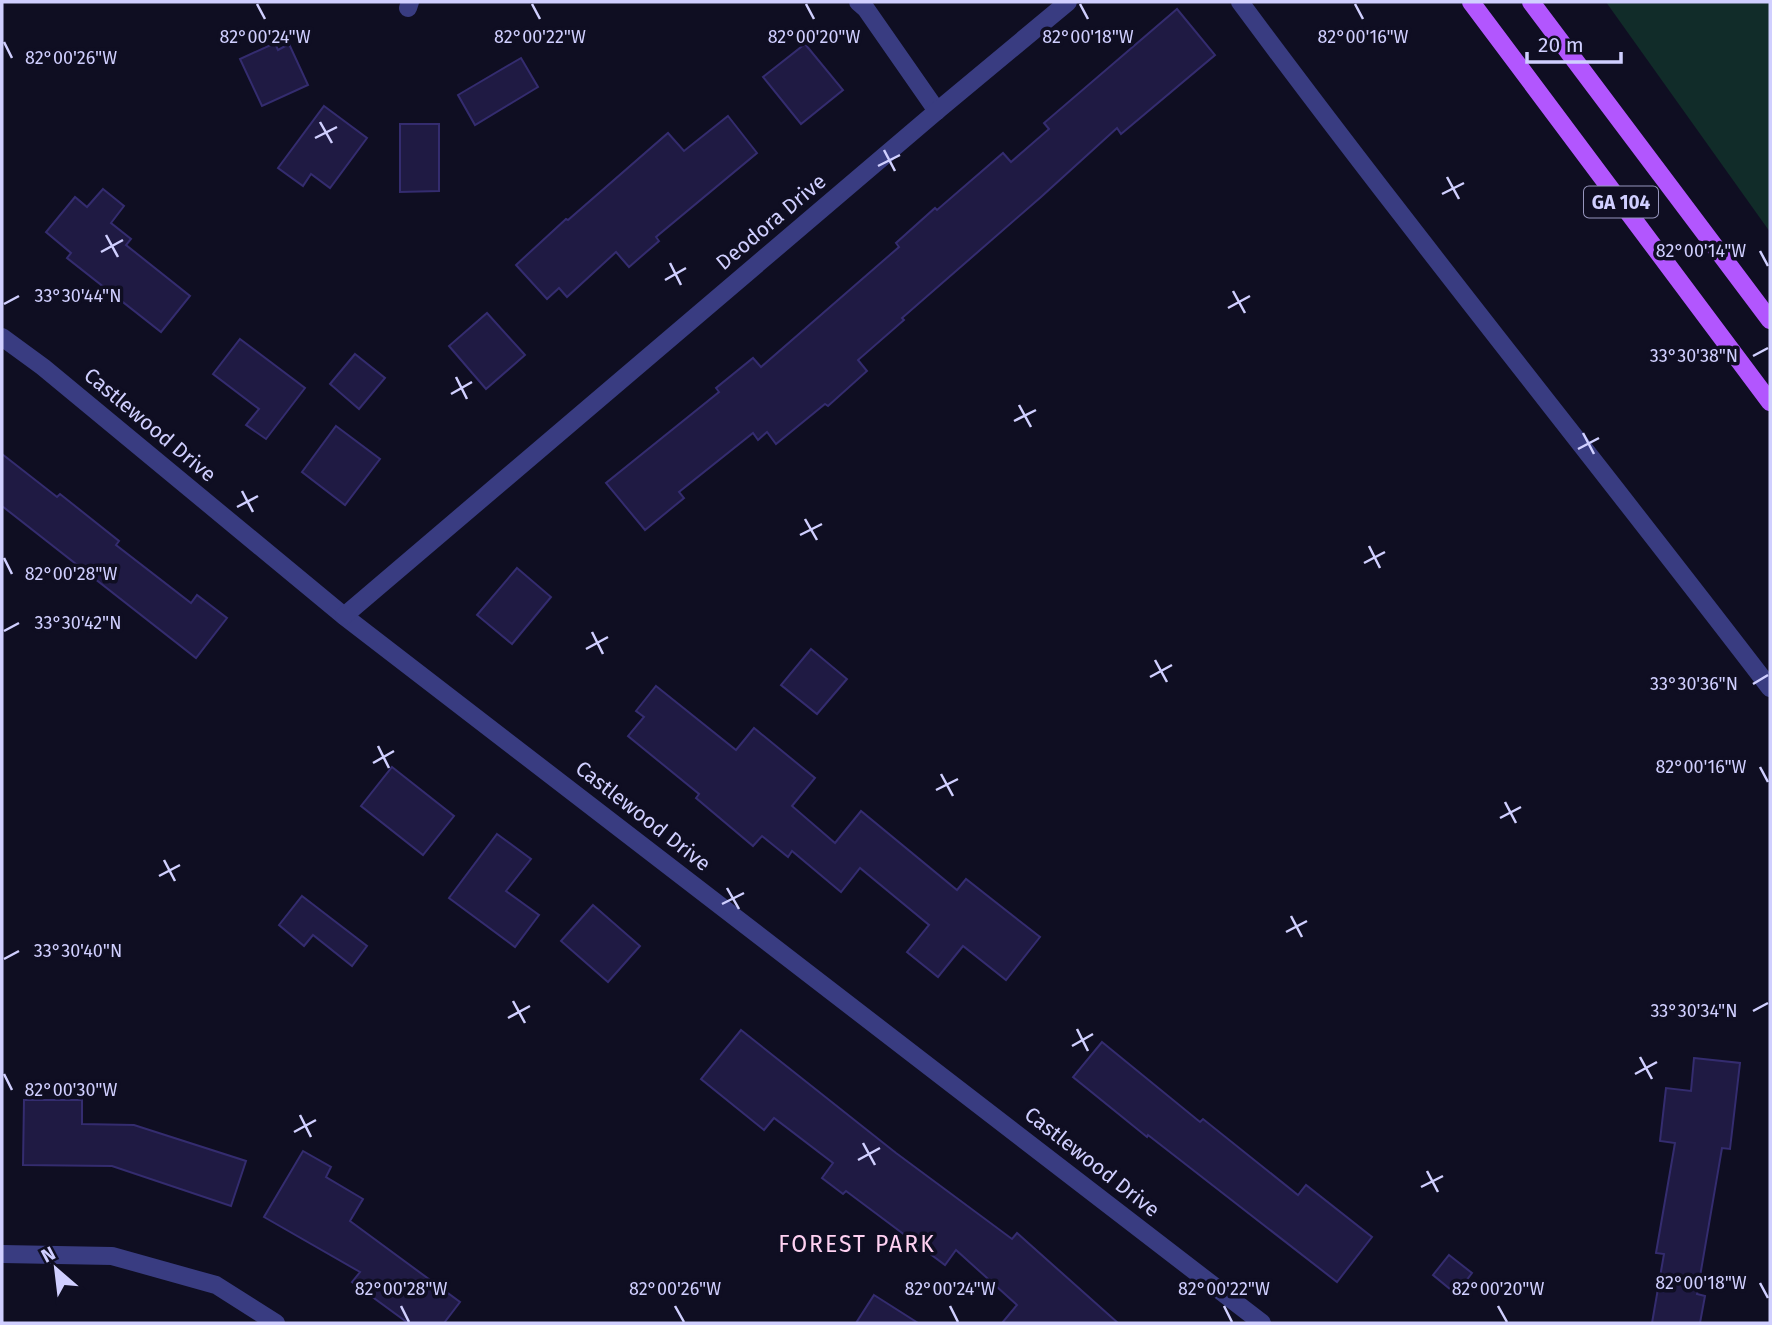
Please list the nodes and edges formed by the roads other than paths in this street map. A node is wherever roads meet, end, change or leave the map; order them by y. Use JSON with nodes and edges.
{"nodes":[{"id":1,"x":858,"y":2,"type":"edge"},
{"id":2,"x":1068,"y":2,"type":"edge"},
{"id":3,"x":1240,"y":2,"type":"edge"},
{"id":4,"x":1471,"y":2,"type":"edge"},
{"id":5,"x":1531,"y":2,"type":"edge"},
{"id":6,"x":937,"y":111,"type":"junction"},
{"id":7,"x":1770,"y":320,"type":"edge"},
{"id":8,"x":2,"y":337,"type":"edge"},
{"id":9,"x":1770,"y":402,"type":"edge"},
{"id":10,"x":344,"y":615,"type":"junction"},
{"id":11,"x":1770,"y":688,"type":"edge"},
{"id":12,"x":2,"y":1254,"type":"edge"},
{"id":13,"x":276,"y":1323,"type":"edge"},
{"id":14,"x":1262,"y":1323,"type":"edge"}],
"edges":[{"from":1,"to":6,"type":"street"},
{"from":2,"to":6,"type":"street","name":"Deodora Drive"},
{"from":3,"to":11,"type":"street"},
{"from":4,"to":9,"type":"main road","number":"GA 104"},
{"from":5,"to":7,"type":"main road","number":"GA 104"},
{"from":6,"to":10,"type":"street","name":"Deodora Drive"},
{"from":8,"to":10,"type":"street","name":"Castlewood Drive"},
{"from":10,"to":14,"type":"street","name":"Castlewood Drive"},
{"from":12,"to":13,"type":"street"}]}
